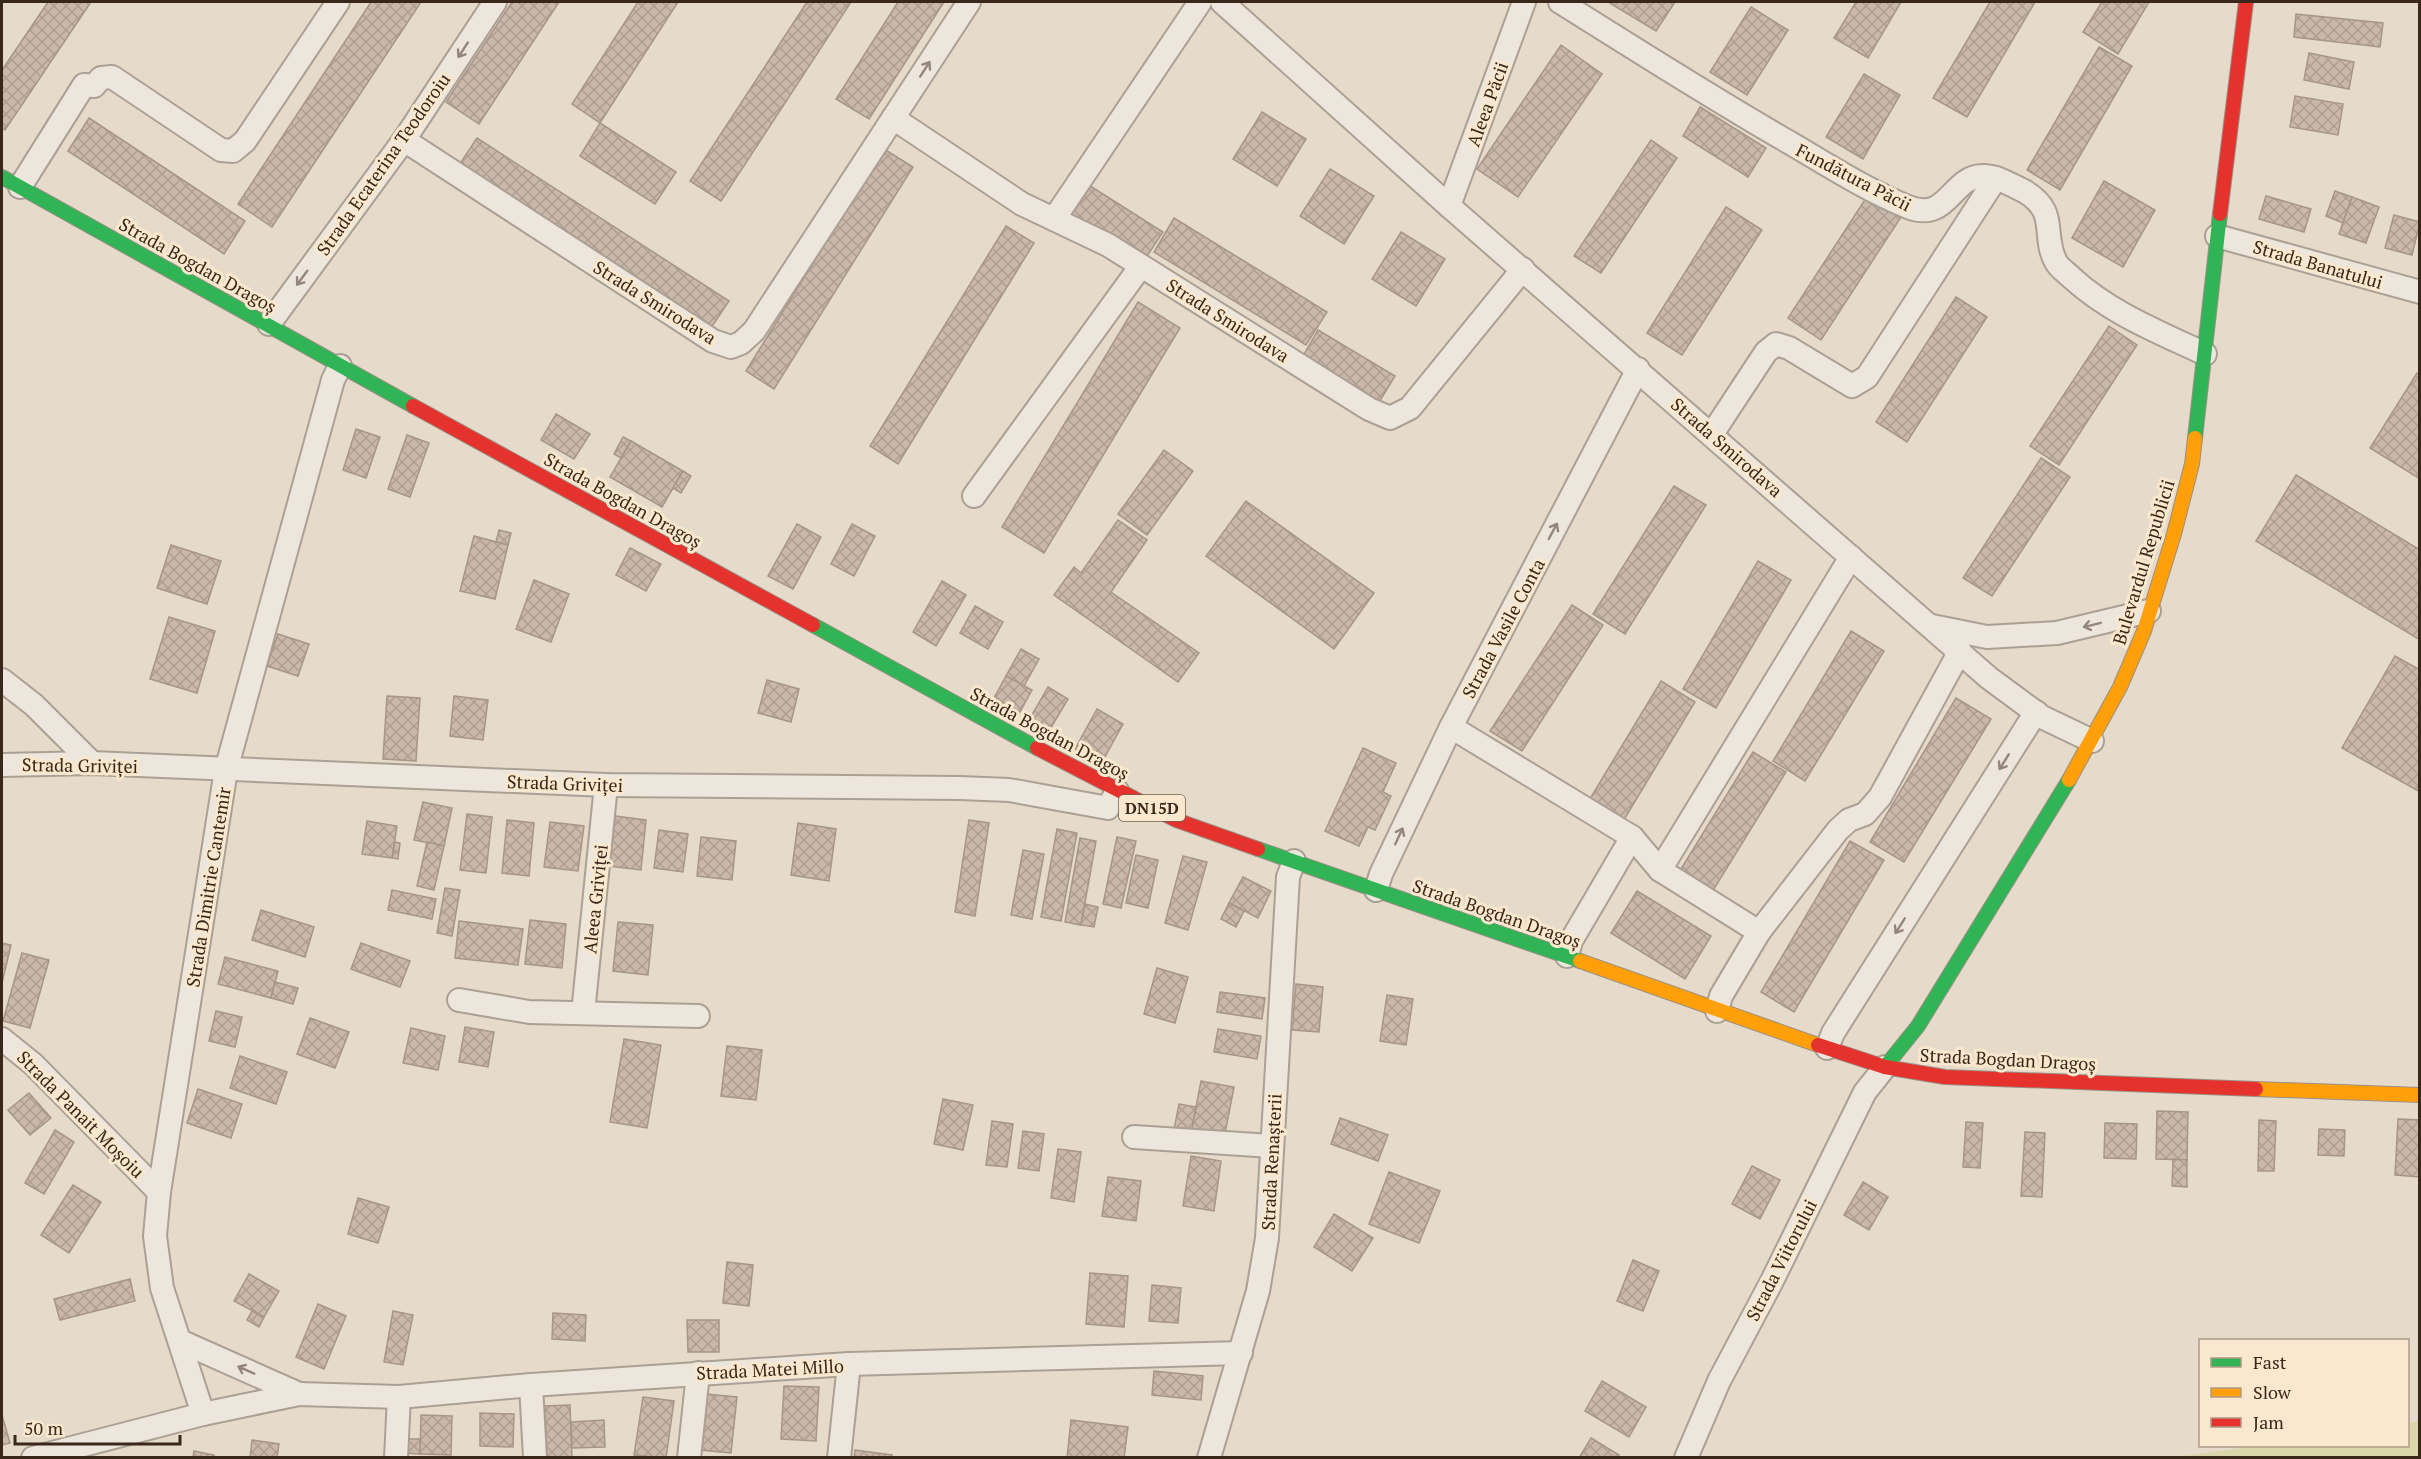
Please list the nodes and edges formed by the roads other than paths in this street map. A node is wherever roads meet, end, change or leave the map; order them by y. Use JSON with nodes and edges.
{"nodes":[{"id":1,"x":338,"y":2,"type":"edge"},
{"id":2,"x":495,"y":2,"type":"edge"},
{"id":3,"x":969,"y":2,"type":"edge"},
{"id":4,"x":1200,"y":2,"type":"edge"},
{"id":5,"x":1222,"y":2,"type":"edge"},
{"id":6,"x":1524,"y":2,"type":"edge"},
{"id":7,"x":1560,"y":2,"type":"edge"},
{"id":8,"x":2246,"y":2,"type":"edge"},
{"id":9,"x":893,"y":118,"type":"junction"},
{"id":10,"x":404,"y":140,"type":"junction"},
{"id":11,"x":1996,"y":178,"type":"junction"},
{"id":12,"x":11,"y":182,"type":"edge"},
{"id":13,"x":1449,"y":206,"type":"junction"},
{"id":14,"x":1054,"y":219,"type":"junction"},
{"id":15,"x":2217,"y":236,"type":"junction"},
{"id":16,"x":1141,"y":266,"type":"junction"},
{"id":17,"x":1523,"y":269,"type":"junction"},
{"id":18,"x":2420,"y":292,"type":"edge"},
{"id":19,"x":269,"y":324,"type":"junction"},
{"id":20,"x":2205,"y":354,"type":"junction"},
{"id":21,"x":340,"y":366,"type":"junction"},
{"id":22,"x":1638,"y":369,"type":"junction"},
{"id":23,"x":1712,"y":434,"type":"junction"},
{"id":24,"x":974,"y":496,"type":"dead end"},
{"id":25,"x":1851,"y":557,"type":"junction"},
{"id":26,"x":2149,"y":611,"type":"junction"},
{"id":27,"x":1930,"y":625,"type":"junction"},
{"id":28,"x":1960,"y":651,"type":"junction"},
{"id":29,"x":2,"y":680,"type":"edge"},
{"id":30,"x":2036,"y":712,"type":"junction"},
{"id":31,"x":1450,"y":727,"type":"junction"},
{"id":32,"x":2092,"y":741,"type":"junction"},
{"id":33,"x":92,"y":763,"type":"junction"},
{"id":34,"x":2,"y":765,"type":"edge"},
{"id":35,"x":226,"y":770,"type":"junction"},
{"id":36,"x":606,"y":785,"type":"junction"},
{"id":37,"x":1118,"y":791,"type":"junction"},
{"id":38,"x":1632,"y":837,"type":"junction"},
{"id":39,"x":1294,"y":861,"type":"junction"},
{"id":40,"x":1660,"y":870,"type":"junction"},
{"id":41,"x":1376,"y":890,"type":"junction"},
{"id":42,"x":1759,"y":932,"type":"junction"},
{"id":43,"x":1567,"y":956,"type":"junction"},
{"id":44,"x":459,"y":1000,"type":"dead end"},
{"id":45,"x":1717,"y":1011,"type":"junction"},
{"id":46,"x":583,"y":1013,"type":"junction"},
{"id":47,"x":698,"y":1016,"type":"dead end"},
{"id":48,"x":2,"y":1039,"type":"edge"},
{"id":49,"x":1827,"y":1048,"type":"junction"},
{"id":50,"x":1885,"y":1067,"type":"junction"},
{"id":51,"x":2420,"y":1095,"type":"edge"},
{"id":52,"x":1134,"y":1137,"type":"dead end"},
{"id":53,"x":1272,"y":1146,"type":"junction"},
{"id":54,"x":159,"y":1192,"type":"junction"},
{"id":55,"x":180,"y":1341,"type":"junction"},
{"id":56,"x":1241,"y":1353,"type":"junction"},
{"id":57,"x":849,"y":1364,"type":"junction"},
{"id":58,"x":698,"y":1373,"type":"junction"},
{"id":59,"x":531,"y":1385,"type":"junction"},
{"id":60,"x":299,"y":1394,"type":"junction"},
{"id":61,"x":399,"y":1397,"type":"junction"},
{"id":62,"x":203,"y":1414,"type":"junction"},
{"id":63,"x":33,"y":1458,"type":"edge"},
{"id":64,"x":396,"y":1458,"type":"edge"},
{"id":65,"x":535,"y":1458,"type":"edge"},
{"id":66,"x":689,"y":1458,"type":"edge"},
{"id":67,"x":839,"y":1458,"type":"edge"},
{"id":68,"x":1209,"y":1458,"type":"edge"},
{"id":69,"x":1686,"y":1458,"type":"edge"}],
"edges":[{"from":1,"to":12,"type":"street"},
{"from":2,"to":10,"type":"street","name":"Strada Ecaterina Teodoroiu","one_way":true},
{"from":9,"to":3,"type":"street","name":"Strada Smirodava","one_way":true},
{"from":4,"to":14,"type":"street"},
{"from":5,"to":13,"type":"street","name":"Strada Smirodava"},
{"from":6,"to":13,"type":"street","name":"Aleea Păcii"},
{"from":7,"to":11,"type":"street","name":"Fundătura Păcii"},
{"from":8,"to":15,"type":"main road","name":"Bulevardul Republicii"},
{"from":9,"to":10,"type":"street","name":"Strada Smirodava"},
{"from":9,"to":14,"type":"street","name":"Strada Smirodava"},
{"from":10,"to":19,"type":"street","name":"Strada Ecaterina Teodoroiu","one_way":true},
{"from":11,"to":20,"type":"street"},
{"from":11,"to":23,"type":"street"},
{"from":12,"to":19,"type":"main road","name":"Strada Bogdan Dragoș","number":"DN15D"},
{"from":13,"to":17,"type":"street","name":"Strada Smirodava"},
{"from":14,"to":16,"type":"street","name":"Strada Smirodava"},
{"from":15,"to":18,"type":"street","name":"Strada Banatului"},
{"from":15,"to":20,"type":"main road","name":"Bulevardul Republicii"},
{"from":16,"to":17,"type":"street","name":"Strada Smirodava"},
{"from":16,"to":24,"type":"street"},
{"from":17,"to":22,"type":"street","name":"Strada Smirodava"},
{"from":19,"to":21,"type":"main road","name":"Strada Bogdan Dragoș","number":"DN15D"},
{"from":20,"to":26,"type":"main road","name":"Bulevardul Republicii"},
{"from":21,"to":35,"type":"street","name":"Strada Dimitrie Cantemir"},
{"from":21,"to":37,"type":"main road","name":"Strada Bogdan Dragoș","number":"DN15D"},
{"from":22,"to":23,"type":"street","name":"Strada Smirodava"},
{"from":31,"to":22,"type":"street","name":"Strada Vasile Conta","one_way":true},
{"from":23,"to":25,"type":"street","name":"Strada Smirodava"},
{"from":25,"to":27,"type":"street","name":"Strada Smirodava"},
{"from":25,"to":40,"type":"street"},
{"from":26,"to":27,"type":"street","name":"Strada Smirodava","one_way":true},
{"from":26,"to":32,"type":"main road","name":"Bulevardul Republicii"},
{"from":27,"to":28,"type":"street","name":"Strada Smirodava"},
{"from":28,"to":30,"type":"street","name":"Strada Smirodava"},
{"from":28,"to":42,"type":"street"},
{"from":29,"to":33,"type":"street"},
{"from":30,"to":32,"type":"street","name":"Strada Smirodava"},
{"from":30,"to":49,"type":"street","one_way":true},
{"from":31,"to":38,"type":"street"},
{"from":41,"to":31,"type":"street","name":"Strada Vasile Conta","one_way":true},
{"from":32,"to":50,"type":"main road","name":"Bulevardul Republicii"},
{"from":33,"to":34,"type":"street","name":"Strada Griviței"},
{"from":33,"to":35,"type":"street","name":"Strada Griviței"},
{"from":35,"to":36,"type":"street","name":"Strada Griviței"},
{"from":35,"to":54,"type":"street","name":"Strada Dimitrie Cantemir"},
{"from":36,"to":37,"type":"street","name":"Strada Griviței"},
{"from":36,"to":46,"type":"street","name":"Aleea Griviței"},
{"from":37,"to":39,"type":"main road","name":"Strada Bogdan Dragoș","number":"DN15D"},
{"from":38,"to":40,"type":"street"},
{"from":38,"to":43,"type":"street"},
{"from":39,"to":41,"type":"main road","name":"Strada Bogdan Dragoș","number":"DN15D"},
{"from":39,"to":53,"type":"street","name":"Strada Renașterii"},
{"from":40,"to":42,"type":"street"},
{"from":41,"to":43,"type":"main road","name":"Strada Bogdan Dragoș","number":"DN15D"},
{"from":42,"to":45,"type":"street"},
{"from":43,"to":45,"type":"main road","name":"Strada Bogdan Dragoș","number":"DN15D"},
{"from":44,"to":46,"type":"street"},
{"from":45,"to":49,"type":"main road","name":"Strada Bogdan Dragoș","number":"DN15D"},
{"from":46,"to":47,"type":"street"},
{"from":48,"to":54,"type":"street","name":"Strada Panait Moșoiu"},
{"from":49,"to":50,"type":"main road","name":"Strada Bogdan Dragoș","number":"DN15D"},
{"from":50,"to":51,"type":"main road","name":"Strada Bogdan Dragoș","number":"DN15D"},
{"from":50,"to":69,"type":"street","name":"Strada Viitorului"},
{"from":52,"to":53,"type":"street"},
{"from":53,"to":56,"type":"street","name":"Strada Renașterii"},
{"from":54,"to":55,"type":"street","name":"Strada Dimitrie Cantemir"},
{"from":60,"to":55,"type":"street","name":"Strada Matei Millo","one_way":true},
{"from":55,"to":62,"type":"street","name":"Strada Dimitrie Cantemir"},
{"from":56,"to":57,"type":"street","name":"Strada Matei Millo"},
{"from":56,"to":68,"type":"street","name":"Strada Renașterii"},
{"from":57,"to":58,"type":"street","name":"Strada Matei Millo"},
{"from":57,"to":67,"type":"street"},
{"from":58,"to":59,"type":"street","name":"Strada Matei Millo"},
{"from":58,"to":66,"type":"street"},
{"from":59,"to":61,"type":"street","name":"Strada Matei Millo"},
{"from":59,"to":65,"type":"street"},
{"from":60,"to":61,"type":"street","name":"Strada Matei Millo"},
{"from":60,"to":62,"type":"street","name":"Strada Matei Millo"},
{"from":61,"to":64,"type":"street"},
{"from":62,"to":63,"type":"street","name":"Strada Matei Millo"}]}
